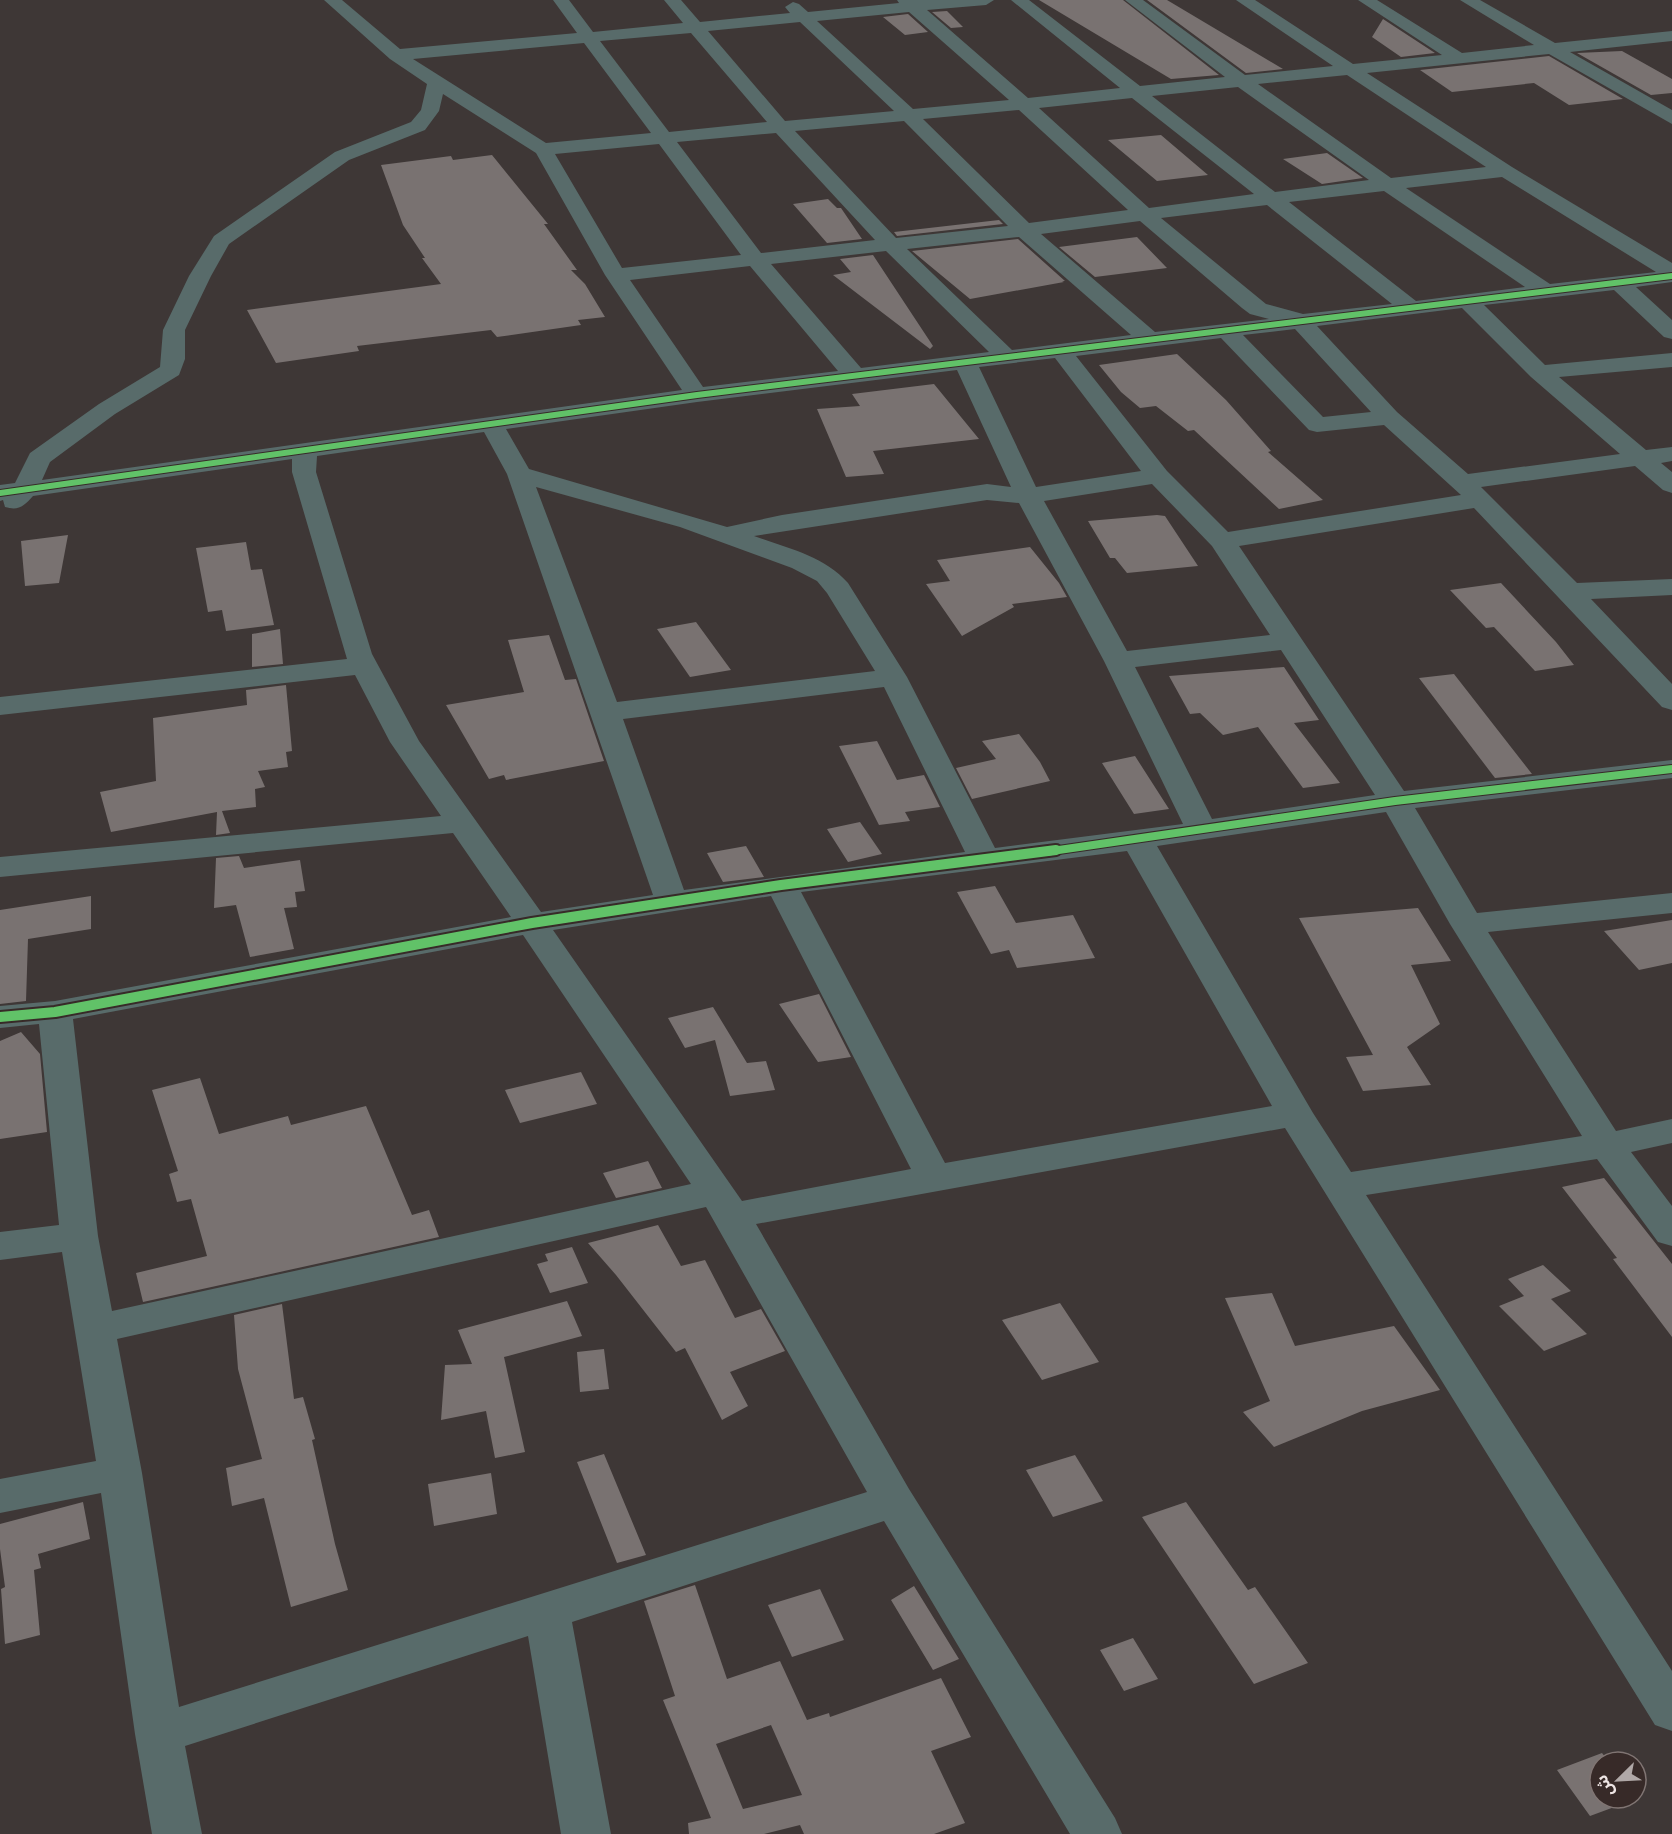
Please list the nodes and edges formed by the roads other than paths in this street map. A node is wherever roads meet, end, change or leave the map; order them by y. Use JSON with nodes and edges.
{"nodes":[{"id":1,"x":332,"y":0,"type":"edge"},
{"id":2,"x":561,"y":0,"type":"edge"},
{"id":3,"x":672,"y":0,"type":"edge"},
{"id":4,"x":786,"y":0,"type":"edge"},
{"id":5,"x":986,"y":0,"type":"edge"},
{"id":6,"x":1018,"y":0,"type":"edge"},
{"id":7,"x":1132,"y":0,"type":"edge"},
{"id":8,"x":1244,"y":0,"type":"edge"},
{"id":9,"x":1366,"y":0,"type":"edge"},
{"id":10,"x":1468,"y":0,"type":"edge"},
{"id":11,"x":909,"y":3,"type":"edge"},
{"id":12,"x":803,"y":16,"type":"junction"},
{"id":13,"x":697,"y":26,"type":"junction"},
{"id":14,"x":1672,"y":36,"type":"edge"},
{"id":15,"x":588,"y":37,"type":"junction"},
{"id":16,"x":1550,"y":48,"type":"junction"},
{"id":17,"x":396,"y":55,"type":"junction"},
{"id":18,"x":1460,"y":58,"type":"junction"},
{"id":19,"x":1346,"y":69,"type":"junction"},
{"id":20,"x":437,"y":80,"type":"junction"},
{"id":21,"x":1238,"y":80,"type":"junction"},
{"id":22,"x":1137,"y":90,"type":"junction"},
{"id":23,"x":1023,"y":102,"type":"junction"},
{"id":24,"x":908,"y":114,"type":"junction"},
{"id":25,"x":1672,"y":118,"type":"edge"},
{"id":26,"x":780,"y":126,"type":"junction"},
{"id":27,"x":662,"y":137,"type":"junction"},
{"id":28,"x":543,"y":149,"type":"junction"},
{"id":29,"x":1505,"y":171,"type":"junction"},
{"id":30,"x":1385,"y":185,"type":"junction"},
{"id":31,"x":1271,"y":199,"type":"junction"},
{"id":32,"x":1144,"y":214,"type":"junction"},
{"id":33,"x":1024,"y":230,"type":"junction"},
{"id":34,"x":891,"y":245,"type":"junction"},
{"id":35,"x":756,"y":260,"type":"junction"},
{"id":36,"x":1672,"y":274,"type":"edge"},
{"id":37,"x":616,"y":275,"type":"junction"},
{"id":38,"x":1618,"y":283,"type":"junction"},
{"id":39,"x":1545,"y":291,"type":"junction"},
{"id":40,"x":1466,"y":300,"type":"junction"},
{"id":41,"x":1410,"y":307,"type":"junction"},
{"id":42,"x":1299,"y":321,"type":"junction"},
{"id":43,"x":1226,"y":330,"type":"junction"},
{"id":44,"x":1672,"y":332,"type":"edge"},
{"id":45,"x":1149,"y":339,"type":"junction"},
{"id":46,"x":1060,"y":350,"type":"junction"},
{"id":47,"x":1006,"y":356,"type":"junction"},
{"id":48,"x":1672,"y":360,"type":"edge"},
{"id":49,"x":965,"y":363,"type":"junction"},
{"id":50,"x":1539,"y":372,"type":"junction"},
{"id":51,"x":855,"y":376,"type":"junction"},
{"id":52,"x":697,"y":395,"type":"junction"},
{"id":53,"x":1389,"y":417,"type":"junction"},
{"id":54,"x":492,"y":425,"type":"junction"},
{"id":55,"x":305,"y":451,"type":"junction"},
{"id":56,"x":1672,"y":454,"type":"edge"},
{"id":57,"x":1641,"y":459,"type":"junction"},
{"id":58,"x":519,"y":474,"type":"junction"},
{"id":59,"x":1158,"y":476,"type":"junction"},
{"id":60,"x":1462,"y":482,"type":"junction"},
{"id":61,"x":1672,"y":485,"type":"edge"},
{"id":62,"x":25,"y":490,"type":"junction"},
{"id":63,"x":0,"y":493,"type":"edge"},
{"id":64,"x":1028,"y":496,"type":"junction"},
{"id":65,"x":1480,"y":500,"type":"junction"},
{"id":66,"x":0,"y":516,"type":"edge"},
{"id":67,"x":722,"y":535,"type":"junction"},
{"id":68,"x":1222,"y":542,"type":"junction"},
{"id":69,"x":1672,"y":587,"type":"edge"},
{"id":70,"x":1568,"y":592,"type":"junction"},
{"id":71,"x":1287,"y":641,"type":"junction"},
{"id":72,"x":1118,"y":661,"type":"junction"},
{"id":73,"x":364,"y":666,"type":"junction"},
{"id":74,"x":893,"y":677,"type":"junction"},
{"id":75,"x":1672,"y":701,"type":"edge"},
{"id":76,"x":0,"y":706,"type":"edge"},
{"id":77,"x":606,"y":712,"type":"junction"},
{"id":78,"x":1672,"y":769,"type":"edge"},
{"id":79,"x":1395,"y":801,"type":"junction"},
{"id":80,"x":461,"y":823,"type":"junction"},
{"id":81,"x":1201,"y":829,"type":"junction"},
{"id":82,"x":1137,"y":840,"type":"junction"},
{"id":83,"x":984,"y":858,"type":"junction"},
{"id":84,"x":0,"y":867,"type":"edge"},
{"id":85,"x":780,"y":885,"type":"junction"},
{"id":86,"x":672,"y":902,"type":"junction"},
{"id":87,"x":1672,"y":903,"type":"edge"},
{"id":88,"x":532,"y":923,"type":"junction"},
{"id":89,"x":1467,"y":924,"type":"junction"},
{"id":90,"x":55,"y":1012,"type":"junction"},
{"id":91,"x":0,"y":1017,"type":"edge"},
{"id":92,"x":1295,"y":1114,"type":"junction"},
{"id":93,"x":1672,"y":1131,"type":"edge"},
{"id":94,"x":1606,"y":1145,"type":"junction"},
{"id":95,"x":934,"y":1177,"type":"junction"},
{"id":96,"x":1341,"y":1186,"type":"junction"},
{"id":97,"x":723,"y":1204,"type":"junction"},
{"id":98,"x":1672,"y":1233,"type":"edge"},
{"id":99,"x":78,"y":1236,"type":"junction"},
{"id":100,"x":0,"y":1246,"type":"edge"},
{"id":101,"x":94,"y":1330,"type":"junction"},
{"id":102,"x":120,"y":1473,"type":"junction"},
{"id":103,"x":0,"y":1496,"type":"edge"},
{"id":104,"x":894,"y":1502,"type":"junction"},
{"id":105,"x":548,"y":1610,"type":"junction"},
{"id":106,"x":1671,"y":1708,"type":"edge"},
{"id":107,"x":159,"y":1734,"type":"junction"},
{"id":108,"x":177,"y":1834,"type":"edge"},
{"id":109,"x":586,"y":1834,"type":"edge"},
{"id":110,"x":1097,"y":1834,"type":"edge"}],
"edges":[{"from":1,"to":17,"type":"street"},
{"from":2,"to":15,"type":"street"},
{"from":3,"to":13,"type":"street"},
{"from":4,"to":12,"type":"street"},
{"from":5,"to":11,"type":"street"},
{"from":6,"to":22,"type":"street"},
{"from":7,"to":21,"type":"street"},
{"from":8,"to":19,"type":"street"},
{"from":9,"to":18,"type":"street"},
{"from":10,"to":16,"type":"street"},
{"from":11,"to":12,"type":"street"},
{"from":11,"to":23,"type":"street"},
{"from":12,"to":13,"type":"street"},
{"from":12,"to":24,"type":"street"},
{"from":13,"to":15,"type":"street"},
{"from":13,"to":26,"type":"street"},
{"from":14,"to":16,"type":"street"},
{"from":15,"to":17,"type":"street"},
{"from":15,"to":27,"type":"street"},
{"from":16,"to":18,"type":"street"},
{"from":16,"to":25,"type":"street"},
{"from":17,"to":20,"type":"street"},
{"from":18,"to":19,"type":"street"},
{"from":19,"to":21,"type":"street"},
{"from":19,"to":29,"type":"street"},
{"from":20,"to":28,"type":"street"},
{"from":20,"to":62,"type":"street"},
{"from":21,"to":22,"type":"street"},
{"from":21,"to":30,"type":"street"},
{"from":22,"to":23,"type":"street"},
{"from":22,"to":31,"type":"street"},
{"from":23,"to":24,"type":"street"},
{"from":23,"to":32,"type":"street"},
{"from":24,"to":26,"type":"street"},
{"from":24,"to":33,"type":"street"},
{"from":26,"to":27,"type":"street"},
{"from":26,"to":34,"type":"street"},
{"from":27,"to":28,"type":"street"},
{"from":27,"to":35,"type":"street"},
{"from":28,"to":37,"type":"street"},
{"from":29,"to":30,"type":"street"},
{"from":29,"to":36,"type":"street"},
{"from":30,"to":31,"type":"street"},
{"from":30,"to":39,"type":"street"},
{"from":31,"to":32,"type":"street"},
{"from":31,"to":41,"type":"street"},
{"from":32,"to":33,"type":"street"},
{"from":32,"to":42,"type":"street"},
{"from":33,"to":34,"type":"street"},
{"from":33,"to":45,"type":"street"},
{"from":34,"to":35,"type":"street"},
{"from":34,"to":47,"type":"street"},
{"from":35,"to":37,"type":"street"},
{"from":35,"to":51,"type":"street"},
{"from":36,"to":38,"type":"street"},
{"from":37,"to":52,"type":"street"},
{"from":38,"to":39,"type":"street"},
{"from":38,"to":44,"type":"street"},
{"from":39,"to":40,"type":"street"},
{"from":40,"to":41,"type":"street"},
{"from":40,"to":50,"type":"street"},
{"from":41,"to":42,"type":"street"},
{"from":42,"to":43,"type":"street"},
{"from":42,"to":53,"type":"street"},
{"from":43,"to":45,"type":"street"},
{"from":43,"to":53,"type":"street"},
{"from":45,"to":46,"type":"street"},
{"from":46,"to":47,"type":"street"},
{"from":46,"to":59,"type":"street"},
{"from":47,"to":49,"type":"street"},
{"from":48,"to":50,"type":"street"},
{"from":49,"to":51,"type":"street"},
{"from":49,"to":64,"type":"street"},
{"from":50,"to":57,"type":"street"},
{"from":51,"to":52,"type":"street"},
{"from":52,"to":54,"type":"street"},
{"from":53,"to":60,"type":"street"},
{"from":54,"to":55,"type":"street"},
{"from":54,"to":58,"type":"street"},
{"from":55,"to":62,"type":"street"},
{"from":55,"to":73,"type":"street"},
{"from":56,"to":57,"type":"street"},
{"from":57,"to":60,"type":"street"},
{"from":57,"to":61,"type":"street"},
{"from":58,"to":67,"type":"street"},
{"from":58,"to":77,"type":"street"},
{"from":59,"to":64,"type":"street"},
{"from":59,"to":68,"type":"street"},
{"from":60,"to":65,"type":"street"},
{"from":62,"to":63,"type":"street"},
{"from":62,"to":66,"type":"street"},
{"from":64,"to":67,"type":"street"},
{"from":64,"to":72,"type":"street"},
{"from":65,"to":68,"type":"street"},
{"from":65,"to":70,"type":"street"},
{"from":67,"to":74,"type":"street"},
{"from":68,"to":71,"type":"street"},
{"from":69,"to":70,"type":"street"},
{"from":70,"to":75,"type":"street"},
{"from":71,"to":72,"type":"street"},
{"from":71,"to":79,"type":"street"},
{"from":72,"to":81,"type":"street"},
{"from":73,"to":76,"type":"street"},
{"from":73,"to":80,"type":"street"},
{"from":74,"to":77,"type":"street"},
{"from":74,"to":83,"type":"street"},
{"from":77,"to":86,"type":"street"},
{"from":78,"to":79,"type":"street"},
{"from":79,"to":81,"type":"street"},
{"from":79,"to":89,"type":"street"},
{"from":80,"to":84,"type":"street"},
{"from":80,"to":88,"type":"street"},
{"from":81,"to":82,"type":"street"},
{"from":82,"to":83,"type":"street"},
{"from":82,"to":92,"type":"street"},
{"from":83,"to":85,"type":"street"},
{"from":85,"to":86,"type":"street"},
{"from":85,"to":95,"type":"street"},
{"from":86,"to":88,"type":"street"},
{"from":87,"to":89,"type":"street"},
{"from":88,"to":90,"type":"street"},
{"from":88,"to":97,"type":"street"},
{"from":89,"to":94,"type":"street"},
{"from":90,"to":91,"type":"street"},
{"from":90,"to":99,"type":"street"},
{"from":92,"to":95,"type":"street"},
{"from":92,"to":96,"type":"street"},
{"from":93,"to":94,"type":"street"},
{"from":94,"to":96,"type":"street"},
{"from":94,"to":98,"type":"street"},
{"from":95,"to":97,"type":"street"},
{"from":96,"to":106,"type":"street"},
{"from":97,"to":101,"type":"street"},
{"from":97,"to":104,"type":"street"},
{"from":99,"to":100,"type":"street"},
{"from":99,"to":101,"type":"street"},
{"from":101,"to":102,"type":"street"},
{"from":102,"to":103,"type":"street"},
{"from":102,"to":107,"type":"street"},
{"from":104,"to":105,"type":"street"},
{"from":104,"to":110,"type":"street"},
{"from":105,"to":107,"type":"street"},
{"from":105,"to":109,"type":"street"},
{"from":107,"to":108,"type":"street"}]}
